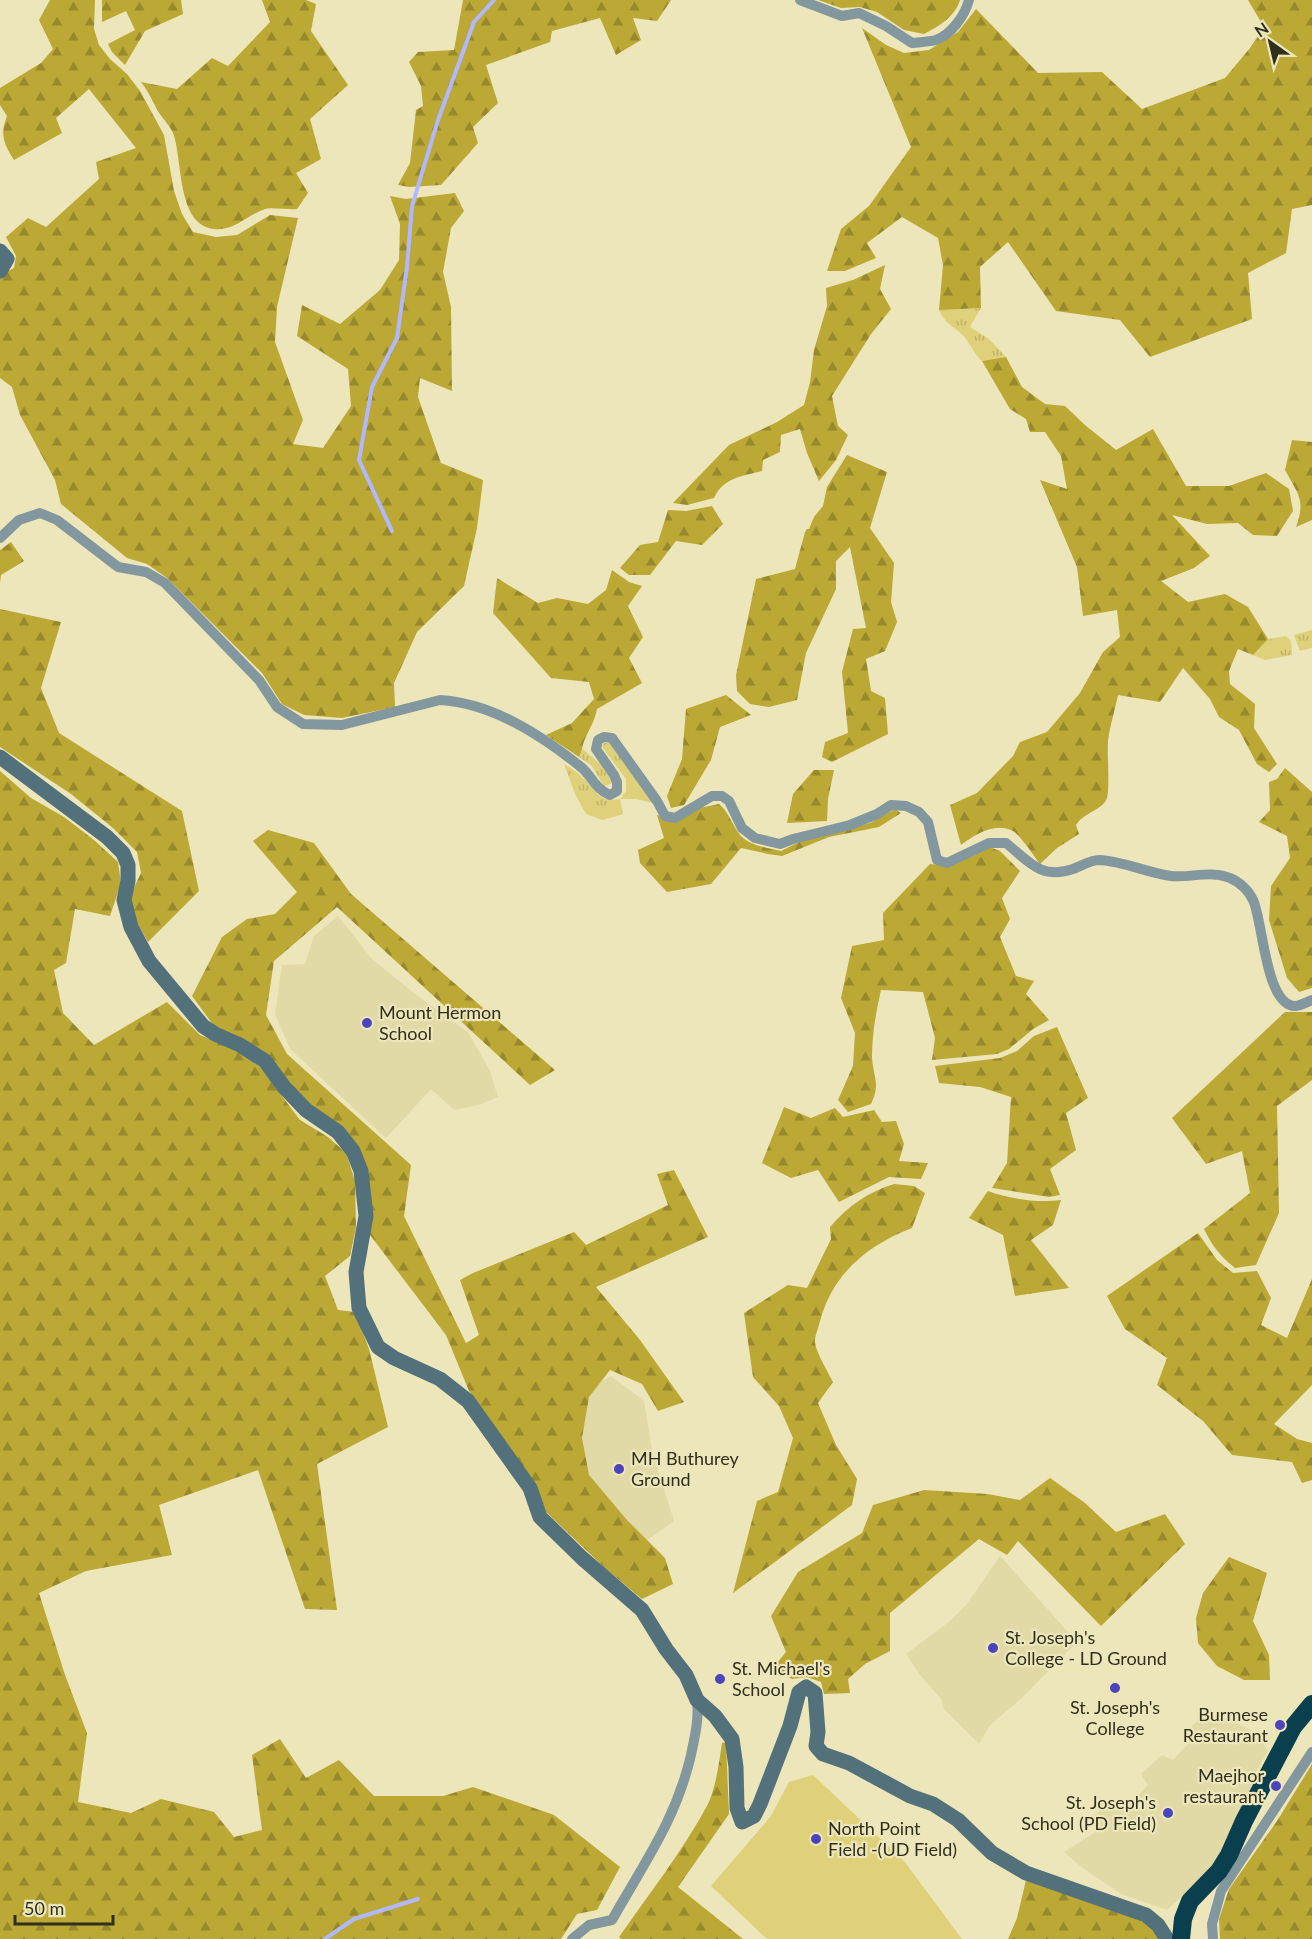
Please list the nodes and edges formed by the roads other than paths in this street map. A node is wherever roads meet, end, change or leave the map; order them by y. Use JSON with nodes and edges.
{"nodes":[{"id":1,"x":800,"y":0,"type":"edge"},
{"id":2,"x":969,"y":0,"type":"edge"},
{"id":3,"x":0,"y":251,"type":"edge"},
{"id":4,"x":0,"y":271,"type":"edge"},
{"id":5,"x":0,"y":538,"type":"edge"},
{"id":6,"x":0,"y":757,"type":"edge"},
{"id":7,"x":1312,"y":1000,"type":"edge"},
{"id":8,"x":696,"y":1700,"type":"junction"},
{"id":9,"x":1312,"y":1704,"type":"edge"},
{"id":10,"x":1312,"y":1752,"type":"edge"},
{"id":11,"x":572,"y":1939,"type":"edge"},
{"id":12,"x":1167,"y":1939,"type":"edge"},
{"id":13,"x":1181,"y":1939,"type":"edge"},
{"id":14,"x":1213,"y":1939,"type":"edge"}],
"edges":[{"from":1,"to":2,"type":"street"},
{"from":3,"to":4,"type":"main road"},
{"from":5,"to":7,"type":"street"},
{"from":6,"to":8,"type":"main road"},
{"from":8,"to":11,"type":"street"},
{"from":8,"to":12,"type":"main road"},
{"from":9,"to":13,"type":"highway"},
{"from":10,"to":14,"type":"street"}]}
